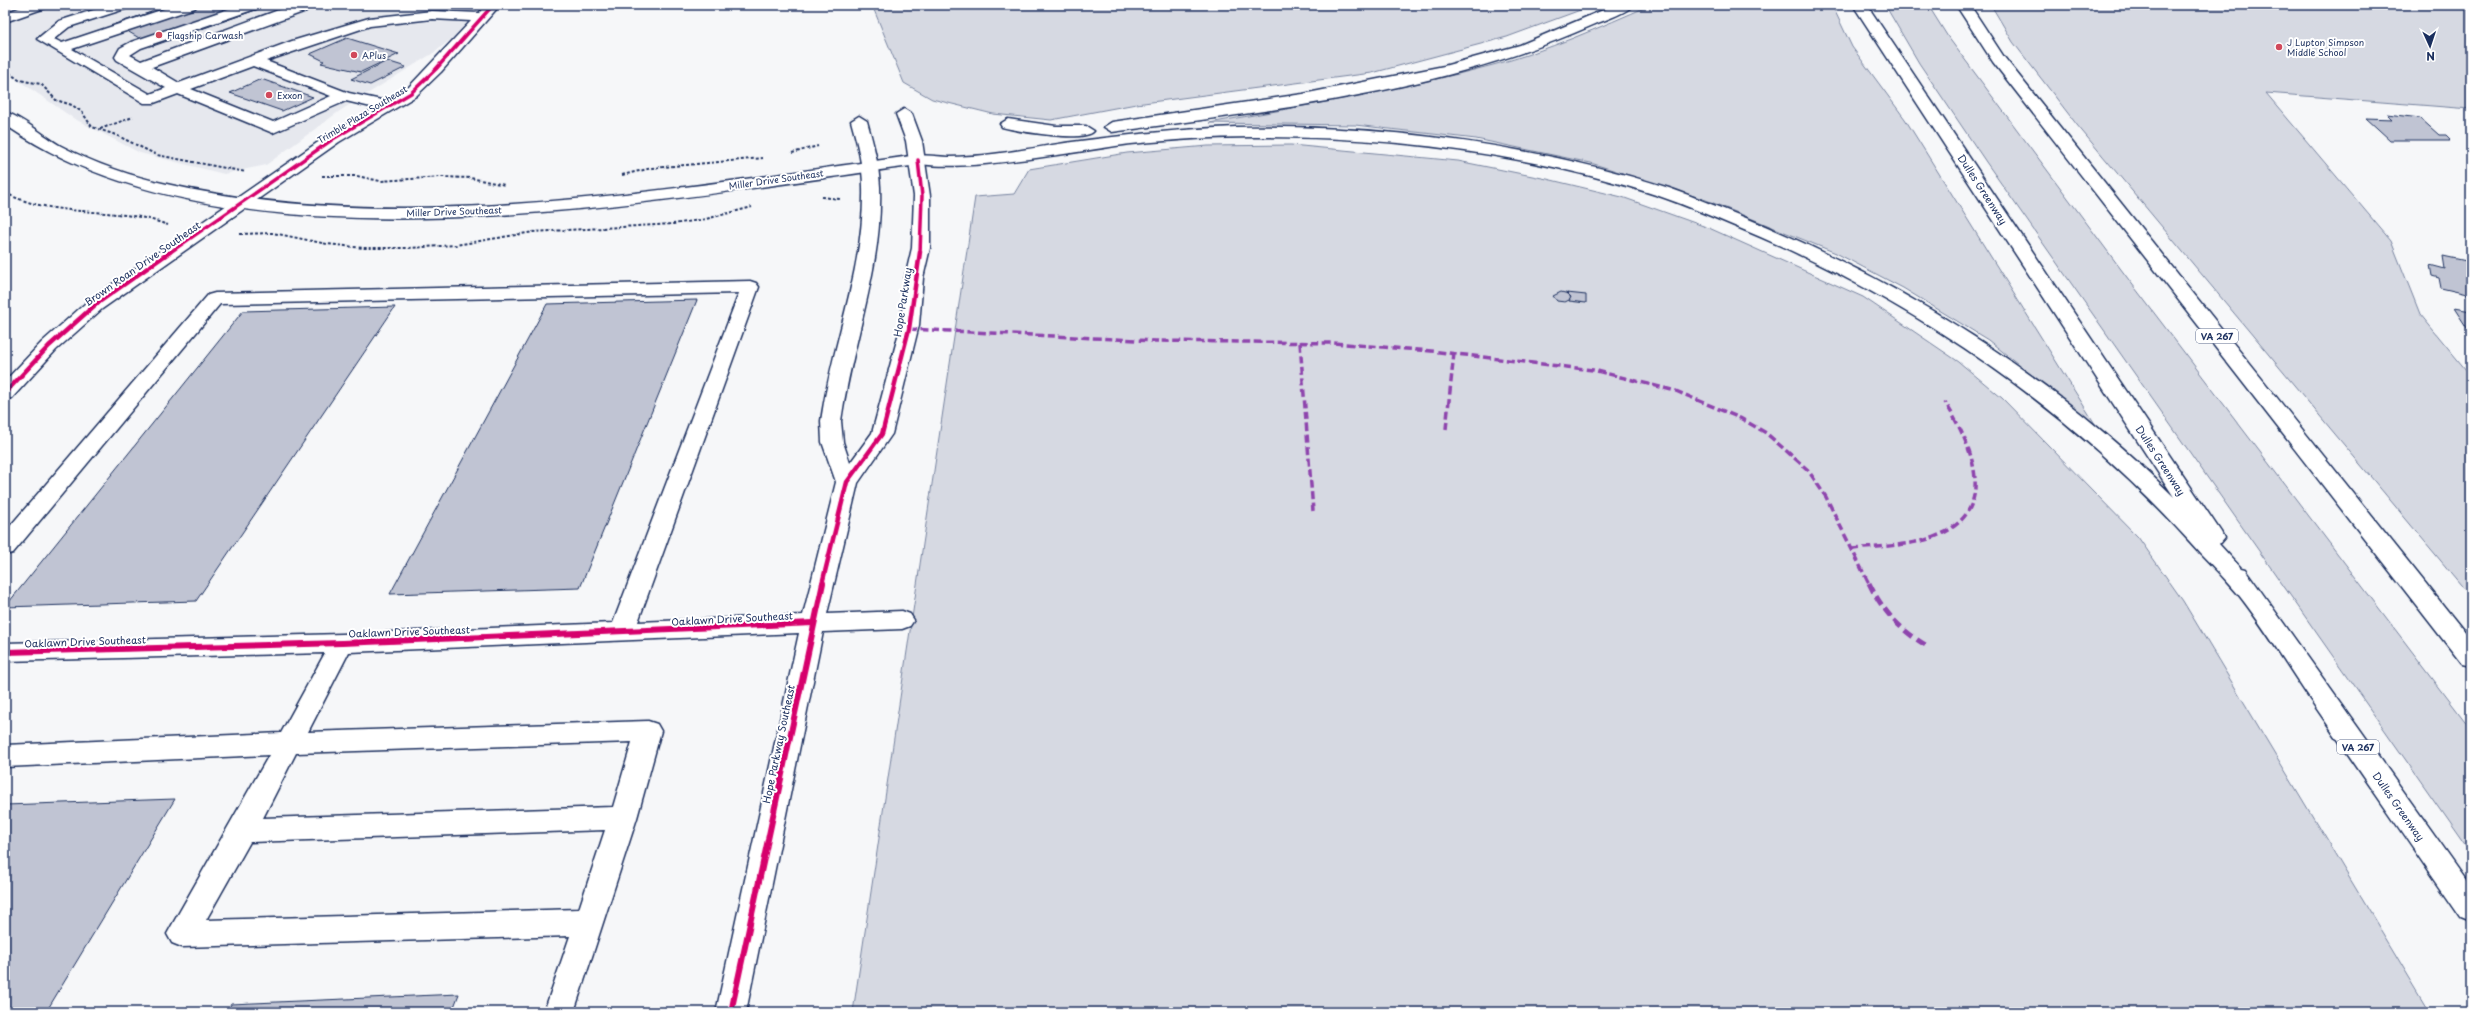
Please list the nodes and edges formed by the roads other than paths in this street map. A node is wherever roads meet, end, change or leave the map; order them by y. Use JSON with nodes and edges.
{"nodes":[{"id":1,"x":40,"y":5,"type":"edge"},
{"id":2,"x":124,"y":5,"type":"edge"},
{"id":3,"x":190,"y":5,"type":"edge"},
{"id":4,"x":253,"y":5,"type":"edge"},
{"id":5,"x":299,"y":5,"type":"edge"},
{"id":6,"x":1626,"y":5,"type":"edge"},
{"id":7,"x":1860,"y":5,"type":"edge"},
{"id":8,"x":1963,"y":5,"type":"edge"},
{"id":9,"x":489,"y":11,"type":"edge"},
{"id":10,"x":5,"y":18,"type":"edge"},
{"id":11,"x":62,"y":48,"type":"junction"},
{"id":12,"x":254,"y":61,"type":"junction"},
{"id":13,"x":140,"y":66,"type":"junction"},
{"id":14,"x":178,"y":89,"type":"junction"},
{"id":15,"x":344,"y":96,"type":"junction"},
{"id":16,"x":390,"y":107,"type":"junction"},
{"id":17,"x":904,"y":114,"type":"dead end"},
{"id":18,"x":5,"y":117,"type":"edge"},
{"id":19,"x":859,"y":121,"type":"dead end"},
{"id":20,"x":1008,"y":124,"type":"dead end"},
{"id":21,"x":1086,"y":131,"type":"junction"},
{"id":22,"x":918,"y":160,"type":"junction"},
{"id":23,"x":872,"y":166,"type":"junction"},
{"id":24,"x":241,"y":203,"type":"junction"},
{"id":25,"x":5,"y":393,"type":"edge"},
{"id":26,"x":847,"y":482,"type":"junction"},
{"id":27,"x":5,"y":547,"type":"edge"},
{"id":28,"x":2245,"y":587,"type":"junction"},
{"id":29,"x":902,"y":620,"type":"dead end"},
{"id":30,"x":812,"y":623,"type":"junction"},
{"id":31,"x":622,"y":632,"type":"junction"},
{"id":32,"x":342,"y":643,"type":"junction"},
{"id":33,"x":5,"y":652,"type":"edge"},
{"id":34,"x":2471,"y":657,"type":"edge"},
{"id":35,"x":289,"y":743,"type":"junction"},
{"id":36,"x":5,"y":756,"type":"edge"},
{"id":37,"x":623,"y":818,"type":"junction"},
{"id":38,"x":242,"y":830,"type":"junction"},
{"id":39,"x":2471,"y":909,"type":"edge"},
{"id":40,"x":589,"y":922,"type":"junction"},
{"id":41,"x":559,"y":1012,"type":"edge"},
{"id":42,"x":731,"y":1012,"type":"edge"}],
"edges":[{"from":1,"to":10,"type":"main road"},
{"from":2,"to":11,"type":"main road"},
{"from":3,"to":11,"type":"main road"},
{"from":4,"to":13,"type":"main road"},
{"from":5,"to":13,"type":"main road"},
{"from":6,"to":21,"type":"main road"},
{"from":7,"to":28,"type":"main road","name":"Dulles Greenway","number":"VA 267"},
{"from":8,"to":34,"type":"main road","number":"VA 267"},
{"from":9,"to":12,"type":"main road"},
{"from":9,"to":16,"type":"main road","name":"Trimble Plaza Southeast"},
{"from":11,"to":14,"type":"main road"},
{"from":12,"to":14,"type":"main road"},
{"from":12,"to":15,"type":"main road"},
{"from":13,"to":14,"type":"main road"},
{"from":14,"to":15,"type":"main road"},
{"from":15,"to":16,"type":"main road"},
{"from":16,"to":24,"type":"main road","name":"Trimble Plaza Southeast"},
{"from":17,"to":22,"type":"main road","name":"Hope Parkway"},
{"from":18,"to":24,"type":"main road","name":"Miller Drive Southeast"},
{"from":19,"to":23,"type":"main road"},
{"from":20,"to":21,"type":"main road"},
{"from":21,"to":22,"type":"main road"},
{"from":22,"to":23,"type":"main road","name":"Miller Drive Southeast"},
{"from":22,"to":26,"type":"main road","name":"Hope Parkway"},
{"from":22,"to":28,"type":"main road"},
{"from":23,"to":24,"type":"main road","name":"Miller Drive Southeast"},
{"from":23,"to":26,"type":"main road"},
{"from":24,"to":25,"type":"main road","name":"Brown Roan Drive Southeast"},
{"from":26,"to":30,"type":"main road","name":"Hope Parkway Southeast"},
{"from":27,"to":31,"type":"main road"},
{"from":28,"to":39,"type":"main road","name":"Dulles Greenway","number":"VA 267"},
{"from":29,"to":30,"type":"main road","name":"Oaklawn Drive Southeast"},
{"from":30,"to":31,"type":"main road","name":"Oaklawn Drive Southeast"},
{"from":30,"to":42,"type":"main road","name":"Hope Parkway Southeast"},
{"from":31,"to":32,"type":"main road","name":"Oaklawn Drive Southeast"},
{"from":32,"to":33,"type":"main road","name":"Oaklawn Drive Southeast"},
{"from":32,"to":35,"type":"main road"},
{"from":35,"to":36,"type":"main road"},
{"from":35,"to":37,"type":"main road"},
{"from":35,"to":38,"type":"main road"},
{"from":37,"to":38,"type":"main road"},
{"from":37,"to":40,"type":"main road"},
{"from":38,"to":40,"type":"main road"},
{"from":40,"to":41,"type":"main road"}]}
